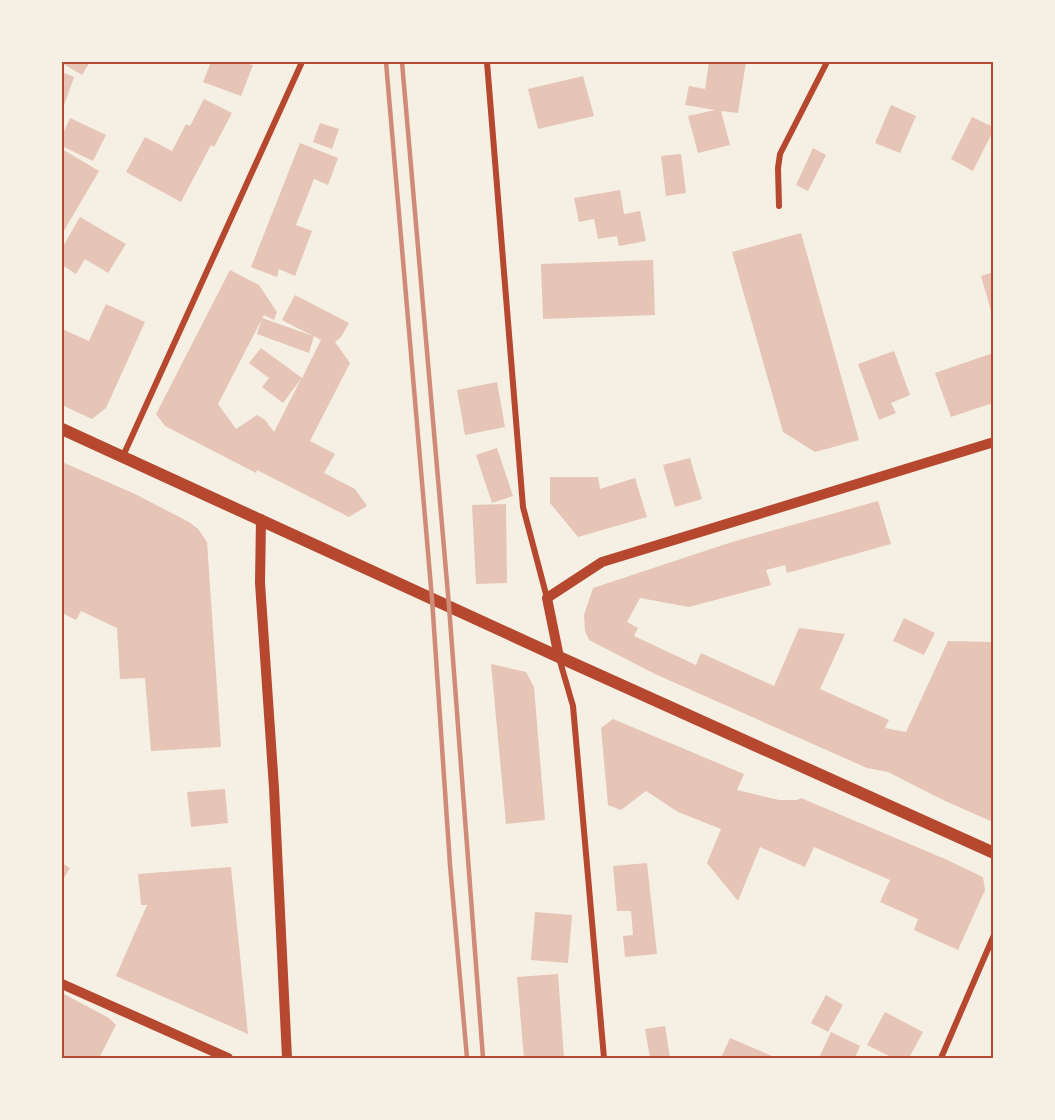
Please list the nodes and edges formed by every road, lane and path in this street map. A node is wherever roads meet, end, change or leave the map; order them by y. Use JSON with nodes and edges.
{"nodes":[{"id":1,"x":302,"y":62,"type":"edge"},
{"id":2,"x":487,"y":62,"type":"edge"},
{"id":3,"x":827,"y":62,"type":"edge"},
{"id":4,"x":779,"y":206,"type":"dead end"},
{"id":5,"x":62,"y":429,"type":"edge"},
{"id":6,"x":993,"y":442,"type":"edge"},
{"id":7,"x":123,"y":456,"type":"junction"},
{"id":8,"x":261,"y":519,"type":"junction"},
{"id":9,"x":547,"y":598,"type":"junction"},
{"id":10,"x":559,"y":657,"type":"junction"},
{"id":11,"x":993,"y":853,"type":"edge"},
{"id":12,"x":993,"y":935,"type":"edge"},
{"id":13,"x":62,"y":984,"type":"edge"},
{"id":14,"x":228,"y":1059,"type":"edge"},
{"id":15,"x":287,"y":1059,"type":"edge"},
{"id":16,"x":604,"y":1059,"type":"edge"},
{"id":17,"x":941,"y":1059,"type":"edge"}],
"edges":[{"from":1,"to":7,"type":"street"},
{"from":2,"to":9,"type":"street"},
{"from":3,"to":4,"type":"street"},
{"from":5,"to":7,"type":"main road"},
{"from":6,"to":9,"type":"street"},
{"from":7,"to":8,"type":"main road"},
{"from":8,"to":10,"type":"main road"},
{"from":8,"to":15,"type":"street"},
{"from":9,"to":10,"type":"street"},
{"from":10,"to":11,"type":"main road"},
{"from":10,"to":16,"type":"street"},
{"from":12,"to":17,"type":"street"},
{"from":13,"to":14,"type":"street"}]}
